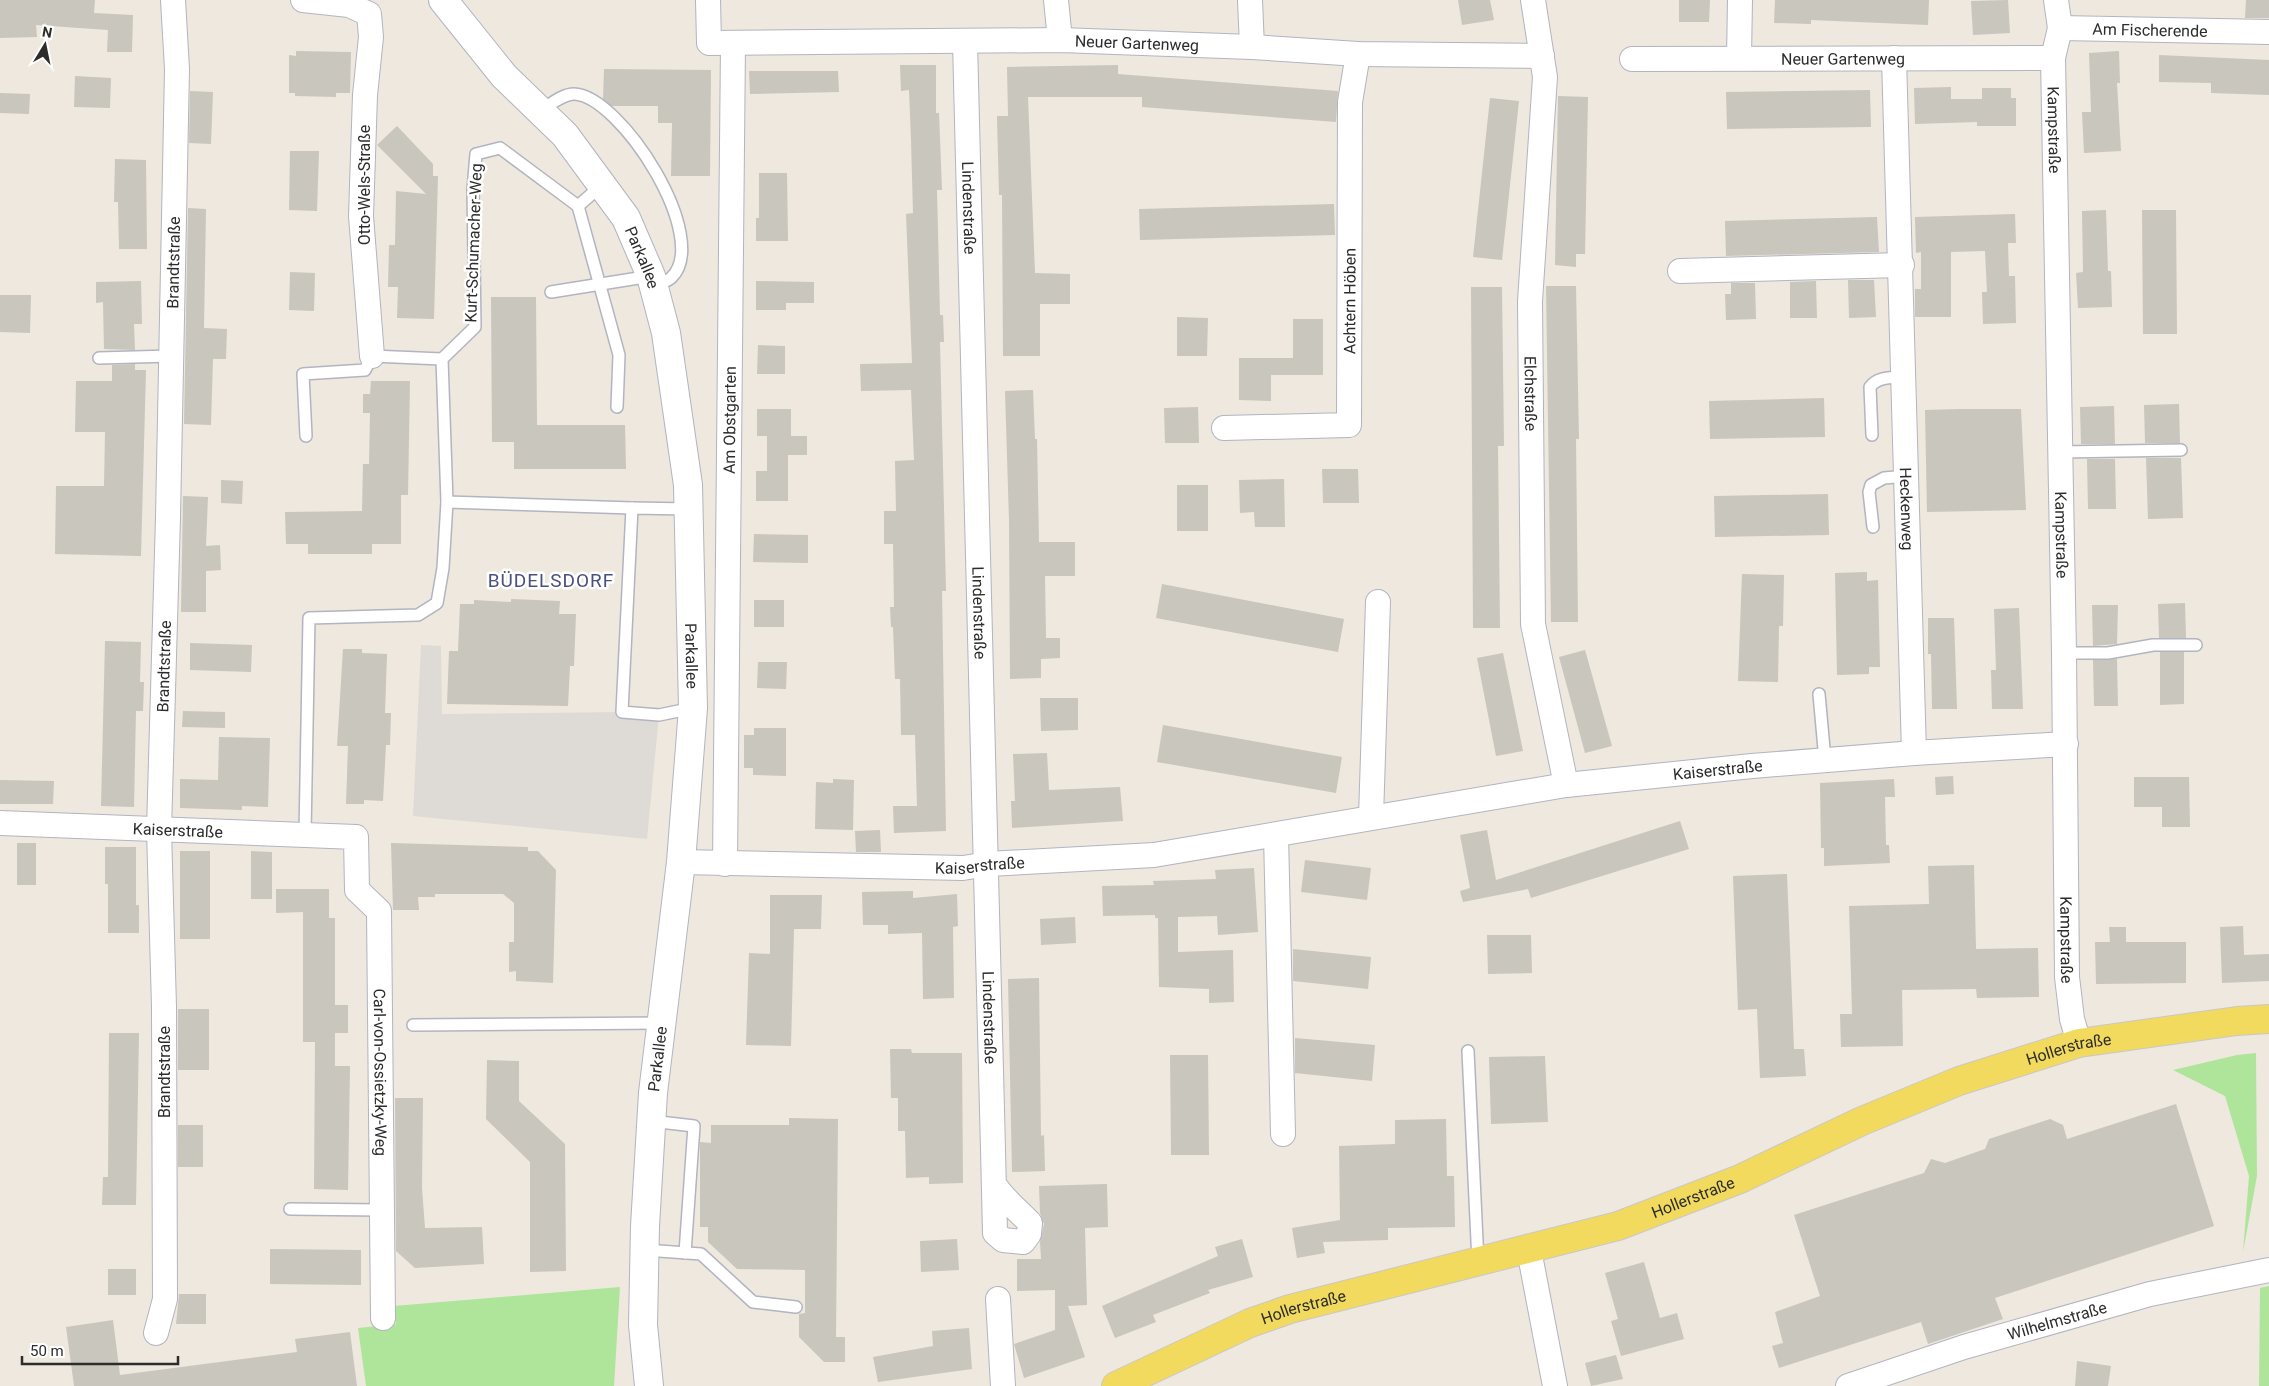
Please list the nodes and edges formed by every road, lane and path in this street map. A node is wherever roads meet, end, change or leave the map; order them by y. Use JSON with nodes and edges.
{"nodes":[{"id":1,"x":173,"y":0,"type":"edge"},
{"id":2,"x":303,"y":0,"type":"edge"},
{"id":3,"x":443,"y":0,"type":"edge"},
{"id":4,"x":708,"y":0,"type":"edge"},
{"id":5,"x":1056,"y":0,"type":"edge"},
{"id":6,"x":1250,"y":0,"type":"edge"},
{"id":7,"x":1533,"y":0,"type":"edge"},
{"id":8,"x":1740,"y":0,"type":"edge"},
{"id":9,"x":2056,"y":0,"type":"edge"},
{"id":10,"x":369,"y":7,"type":"edge"},
{"id":11,"x":2060,"y":28,"type":"junction"},
{"id":12,"x":2269,"y":32,"type":"edge"},
{"id":13,"x":1060,"y":40,"type":"junction"},
{"id":14,"x":965,"y":42,"type":"junction"},
{"id":15,"x":732,"y":43,"type":"junction"},
{"id":16,"x":1252,"y":47,"type":"junction"},
{"id":17,"x":1358,"y":54,"type":"junction"},
{"id":18,"x":1542,"y":56,"type":"junction"},
{"id":19,"x":1739,"y":58,"type":"junction"},
{"id":20,"x":1894,"y":58,"type":"junction"},
{"id":21,"x":2053,"y":58,"type":"junction"},
{"id":22,"x":1632,"y":59,"type":"dead end"},
{"id":23,"x":540,"y":111,"type":"junction"},
{"id":24,"x":602,"y":184,"type":"junction"},
{"id":25,"x":578,"y":206,"type":"junction"},
{"id":26,"x":1902,"y":265,"type":"junction"},
{"id":27,"x":1680,"y":271,"type":"dead end"},
{"id":28,"x":652,"y":281,"type":"junction"},
{"id":29,"x":599,"y":286,"type":"junction"},
{"id":30,"x":551,"y":292,"type":"dead end"},
{"id":31,"x":171,"y":356,"type":"junction"},
{"id":32,"x":372,"y":356,"type":"junction"},
{"id":33,"x":99,"y":358,"type":"dead end"},
{"id":34,"x":442,"y":359,"type":"junction"},
{"id":35,"x":1904,"y":377,"type":"junction"},
{"id":36,"x":617,"y":407,"type":"dead end"},
{"id":37,"x":1224,"y":428,"type":"dead end"},
{"id":38,"x":1872,"y":435,"type":"dead end"},
{"id":39,"x":306,"y":436,"type":"dead end"},
{"id":40,"x":2181,"y":450,"type":"dead end"},
{"id":41,"x":2061,"y":452,"type":"junction"},
{"id":42,"x":1907,"y":476,"type":"junction"},
{"id":43,"x":447,"y":502,"type":"junction"},
{"id":44,"x":632,"y":508,"type":"junction"},
{"id":45,"x":688,"y":509,"type":"junction"},
{"id":46,"x":1873,"y":526,"type":"dead end"},
{"id":47,"x":1378,"y":602,"type":"dead end"},
{"id":48,"x":2196,"y":644,"type":"dead end"},
{"id":49,"x":2064,"y":653,"type":"junction"},
{"id":50,"x":1819,"y":694,"type":"dead end"},
{"id":51,"x":693,"y":708,"type":"junction"},
{"id":52,"x":2066,"y":744,"type":"junction"},
{"id":53,"x":1914,"y":753,"type":"junction"},
{"id":54,"x":1824,"y":760,"type":"junction"},
{"id":55,"x":1566,"y":785,"type":"junction"},
{"id":56,"x":1371,"y":817,"type":"junction"},
{"id":57,"x":0,"y":823,"type":"edge"},
{"id":58,"x":159,"y":830,"type":"junction"},
{"id":59,"x":305,"y":834,"type":"junction"},
{"id":60,"x":1276,"y":835,"type":"junction"},
{"id":61,"x":356,"y":837,"type":"joint"},
{"id":62,"x":681,"y":862,"type":"junction"},
{"id":63,"x":725,"y":864,"type":"junction"},
{"id":64,"x":988,"y":864,"type":"junction"},
{"id":65,"x":2269,"y":1019,"type":"edge"},
{"id":66,"x":661,"y":1023,"type":"junction"},
{"id":67,"x":412,"y":1025,"type":"dead end"},
{"id":68,"x":2079,"y":1043,"type":"junction"},
{"id":69,"x":1468,"y":1051,"type":"dead end"},
{"id":70,"x":651,"y":1121,"type":"junction"},
{"id":71,"x":1283,"y":1134,"type":"dead end"},
{"id":72,"x":994,"y":1184,"type":"dead end"},
{"id":73,"x":290,"y":1209,"type":"dead end"},
{"id":74,"x":380,"y":1210,"type":"junction"},
{"id":75,"x":645,"y":1250,"type":"junction"},
{"id":76,"x":1528,"y":1250,"type":"junction"},
{"id":77,"x":685,"y":1253,"type":"junction"},
{"id":78,"x":1478,"y":1262,"type":"junction"},
{"id":79,"x":2269,"y":1270,"type":"edge"},
{"id":80,"x":998,"y":1299,"type":"dead end"},
{"id":81,"x":796,"y":1307,"type":"dead end"},
{"id":82,"x":383,"y":1318,"type":"dead end"},
{"id":83,"x":156,"y":1333,"type":"dead end"},
{"id":84,"x":649,"y":1386,"type":"edge"},
{"id":85,"x":1003,"y":1386,"type":"edge"},
{"id":86,"x":1116,"y":1386,"type":"edge"},
{"id":87,"x":1555,"y":1386,"type":"edge"},
{"id":88,"x":1848,"y":1386,"type":"edge"}],
"edges":[{"from":1,"to":31,"type":"street","name":"Brandtstraße"},
{"from":2,"to":10,"type":"street"},
{"from":3,"to":23,"type":"street","name":"Parkallee"},
{"from":4,"to":15,"type":"street"},
{"from":5,"to":13,"type":"street"},
{"from":6,"to":16,"type":"street"},
{"from":7,"to":18,"type":"street","name":"Elchstraße"},
{"from":8,"to":19,"type":"street"},
{"from":9,"to":11,"type":"street"},
{"from":10,"to":32,"type":"street","name":"Otto-Wels-Straße"},
{"from":11,"to":12,"type":"street","name":"Am Fischerende"},
{"from":11,"to":21,"type":"street","name":"Kampstraße"},
{"from":13,"to":14,"type":"street","name":"Neuer Gartenweg"},
{"from":13,"to":16,"type":"street","name":"Neuer Gartenweg"},
{"from":14,"to":15,"type":"street","name":"Neuer Gartenweg"},
{"from":14,"to":64,"type":"street","name":"Lindenstraße"},
{"from":15,"to":63,"type":"street","name":"Am Obstgarten"},
{"from":16,"to":17,"type":"street","name":"Neuer Gartenweg"},
{"from":17,"to":18,"type":"street","name":"Neuer Gartenweg"},
{"from":17,"to":37,"type":"street","name":"Achtern Höben"},
{"from":18,"to":55,"type":"street","name":"Elchstraße"},
{"from":19,"to":20,"type":"street","name":"Neuer Gartenweg"},
{"from":19,"to":22,"type":"street","name":"Neuer Gartenweg"},
{"from":20,"to":21,"type":"street","name":"Neuer Gartenweg"},
{"from":20,"to":26,"type":"street","name":"Heckenweg"},
{"from":21,"to":41,"type":"street","name":"Kampstraße"},
{"from":23,"to":24,"type":"street","name":"Parkallee"},
{"from":23,"to":28,"type":"lane"},
{"from":24,"to":25,"type":"lane"},
{"from":24,"to":28,"type":"street","name":"Parkallee"},
{"from":25,"to":29,"type":"lane"},
{"from":25,"to":34,"type":"lane","name":"Kurt-Schumacher-Weg"},
{"from":26,"to":27,"type":"street"},
{"from":26,"to":35,"type":"street","name":"Heckenweg"},
{"from":28,"to":29,"type":"lane"},
{"from":28,"to":45,"type":"street","name":"Parkallee"},
{"from":29,"to":30,"type":"lane"},
{"from":29,"to":36,"type":"lane"},
{"from":31,"to":33,"type":"lane"},
{"from":31,"to":58,"type":"street","name":"Brandtstraße"},
{"from":32,"to":34,"type":"lane"},
{"from":32,"to":39,"type":"lane"},
{"from":34,"to":43,"type":"lane"},
{"from":35,"to":38,"type":"lane"},
{"from":35,"to":42,"type":"street","name":"Heckenweg"},
{"from":40,"to":41,"type":"lane"},
{"from":41,"to":49,"type":"street","name":"Kampstraße"},
{"from":42,"to":46,"type":"lane"},
{"from":42,"to":53,"type":"street","name":"Heckenweg"},
{"from":43,"to":44,"type":"lane"},
{"from":43,"to":59,"type":"lane"},
{"from":44,"to":45,"type":"lane"},
{"from":44,"to":51,"type":"lane"},
{"from":45,"to":51,"type":"street","name":"Parkallee"},
{"from":47,"to":56,"type":"street"},
{"from":48,"to":49,"type":"lane"},
{"from":49,"to":52,"type":"street","name":"Kampstraße"},
{"from":50,"to":54,"type":"lane"},
{"from":51,"to":62,"type":"street","name":"Parkallee"},
{"from":52,"to":53,"type":"street","name":"Kaiserstraße"},
{"from":52,"to":68,"type":"street","name":"Kampstraße"},
{"from":53,"to":54,"type":"street","name":"Kaiserstraße"},
{"from":54,"to":55,"type":"street","name":"Kaiserstraße"},
{"from":55,"to":56,"type":"street","name":"Kaiserstraße"},
{"from":56,"to":60,"type":"street","name":"Kaiserstraße"},
{"from":57,"to":58,"type":"street","name":"Kaiserstraße"},
{"from":58,"to":59,"type":"street","name":"Kaiserstraße"},
{"from":58,"to":83,"type":"street","name":"Brandtstraße"},
{"from":59,"to":61,"type":"street","name":"Kaiserstraße"},
{"from":60,"to":64,"type":"street","name":"Kaiserstraße"},
{"from":60,"to":71,"type":"street"},
{"from":61,"to":74,"type":"street","name":"Carl-von-Ossietzky-Weg"},
{"from":62,"to":63,"type":"street","name":"Kaiserstraße"},
{"from":62,"to":66,"type":"street","name":"Parkallee"},
{"from":63,"to":64,"type":"street","name":"Kaiserstraße"},
{"from":64,"to":72,"type":"street","name":"Lindenstraße"},
{"from":65,"to":68,"type":"main road","name":"Hollerstraße"},
{"from":66,"to":67,"type":"lane"},
{"from":66,"to":70,"type":"street","name":"Parkallee"},
{"from":68,"to":76,"type":"main road","name":"Hollerstraße"},
{"from":69,"to":78,"type":"lane"},
{"from":70,"to":75,"type":"street","name":"Parkallee"},
{"from":70,"to":77,"type":"lane"},
{"from":73,"to":74,"type":"lane"},
{"from":74,"to":82,"type":"street","name":"Carl-von-Ossietzky-Weg"},
{"from":75,"to":77,"type":"lane"},
{"from":75,"to":84,"type":"street","name":"Parkallee"},
{"from":76,"to":78,"type":"main road","name":"Hollerstraße"},
{"from":76,"to":87,"type":"street"},
{"from":77,"to":81,"type":"lane"},
{"from":78,"to":86,"type":"main road","name":"Hollerstraße"},
{"from":79,"to":88,"type":"street","name":"Wilhelmstraße"},
{"from":80,"to":85,"type":"street"}]}
